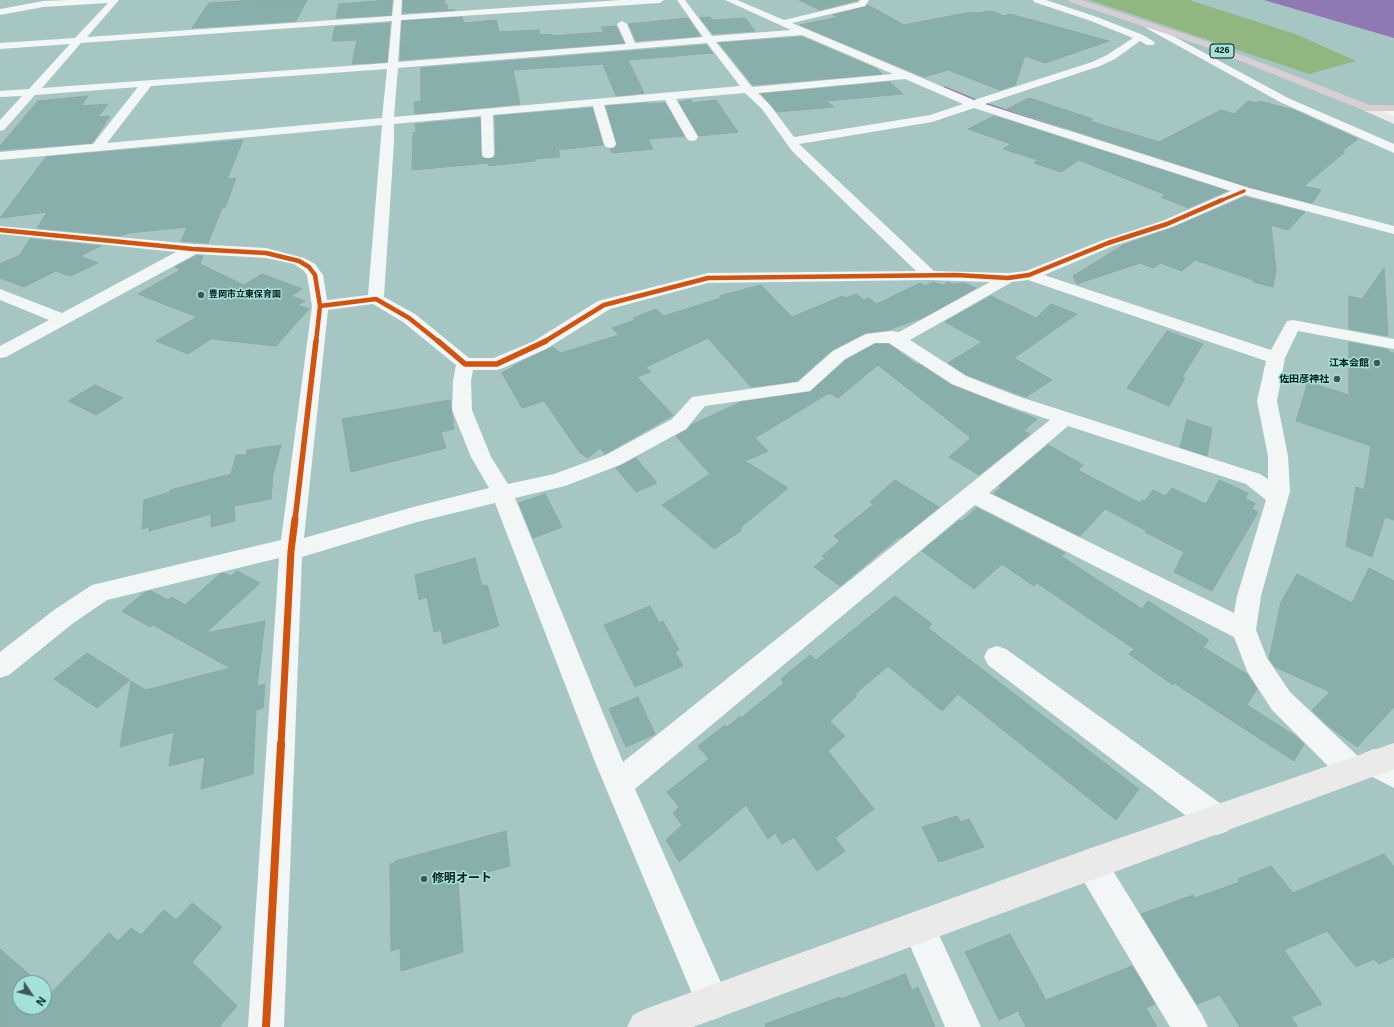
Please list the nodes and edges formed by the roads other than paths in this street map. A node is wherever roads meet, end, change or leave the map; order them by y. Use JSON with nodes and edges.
{"nodes":[{"id":1,"x":110,"y":0,"type":"edge"},
{"id":2,"x":115,"y":0,"type":"edge"},
{"id":3,"x":398,"y":0,"type":"edge"},
{"id":4,"x":660,"y":0,"type":"edge"},
{"id":5,"x":681,"y":0,"type":"edge"},
{"id":6,"x":729,"y":0,"type":"edge"},
{"id":7,"x":865,"y":0,"type":"edge"},
{"id":8,"x":1037,"y":0,"type":"edge"},
{"id":9,"x":1073,"y":0,"type":"edge"},
{"id":10,"x":45,"y":2,"type":"edge"},
{"id":11,"x":0,"y":12,"type":"edge"},
{"id":12,"x":396,"y":18,"type":"junction"},
{"id":13,"x":782,"y":23,"type":"junction"},
{"id":14,"x":622,"y":24,"type":"dead end"},
{"id":15,"x":1149,"y":26,"type":"junction"},
{"id":16,"x":801,"y":32,"type":"junction"},
{"id":17,"x":1140,"y":37,"type":"junction"},
{"id":18,"x":78,"y":40,"type":"junction"},
{"id":19,"x":710,"y":40,"type":"junction"},
{"id":20,"x":0,"y":46,"type":"edge"},
{"id":21,"x":632,"y":47,"type":"junction"},
{"id":22,"x":1158,"y":48,"type":"dead end"},
{"id":23,"x":392,"y":66,"type":"junction"},
{"id":24,"x":1203,"y":68,"type":"dead end"},
{"id":25,"x":906,"y":76,"type":"junction"},
{"id":26,"x":146,"y":85,"type":"junction"},
{"id":27,"x":749,"y":89,"type":"junction"},
{"id":28,"x":33,"y":92,"type":"junction"},
{"id":29,"x":0,"y":94,"type":"edge"},
{"id":30,"x":668,"y":95,"type":"junction"},
{"id":31,"x":1381,"y":98,"type":"dead end"},
{"id":32,"x":1284,"y":100,"type":"junction"},
{"id":33,"x":596,"y":102,"type":"junction"},
{"id":34,"x":974,"y":104,"type":"junction"},
{"id":35,"x":1394,"y":108,"type":"edge"},
{"id":36,"x":1369,"y":109,"type":"junction"},
{"id":37,"x":487,"y":112,"type":"junction"},
{"id":38,"x":1394,"y":115,"type":"edge"},
{"id":39,"x":1394,"y":120,"type":"edge"},
{"id":40,"x":388,"y":121,"type":"junction"},
{"id":41,"x":0,"y":127,"type":"edge"},
{"id":42,"x":692,"y":137,"type":"dead end"},
{"id":43,"x":792,"y":141,"type":"junction"},
{"id":44,"x":610,"y":144,"type":"dead end"},
{"id":45,"x":96,"y":148,"type":"junction"},
{"id":46,"x":1394,"y":150,"type":"edge"},
{"id":47,"x":488,"y":154,"type":"dead end"},
{"id":48,"x":0,"y":156,"type":"edge"},
{"id":49,"x":1244,"y":190,"type":"junction"},
{"id":50,"x":1394,"y":230,"type":"edge"},
{"id":51,"x":3,"y":232,"type":"edge"},
{"id":52,"x":193,"y":249,"type":"junction"},
{"id":53,"x":1030,"y":275,"type":"junction"},
{"id":54,"x":931,"y":276,"type":"junction"},
{"id":55,"x":1008,"y":278,"type":"junction"},
{"id":56,"x":0,"y":294,"type":"edge"},
{"id":57,"x":376,"y":299,"type":"junction"},
{"id":58,"x":320,"y":306,"type":"junction"},
{"id":59,"x":63,"y":319,"type":"junction"},
{"id":60,"x":891,"y":336,"type":"junction"},
{"id":61,"x":1394,"y":344,"type":"edge"},
{"id":62,"x":0,"y":353,"type":"edge"},
{"id":63,"x":1276,"y":358,"type":"junction"},
{"id":64,"x":465,"y":364,"type":"junction"},
{"id":65,"x":1065,"y":418,"type":"junction"},
{"id":66,"x":502,"y":493,"type":"junction"},
{"id":67,"x":973,"y":495,"type":"junction"},
{"id":68,"x":1277,"y":498,"type":"junction"},
{"id":69,"x":291,"y":548,"type":"junction"},
{"id":70,"x":1244,"y":630,"type":"junction"},
{"id":71,"x":997,"y":657,"type":"dead end"},
{"id":72,"x":0,"y":667,"type":"edge"},
{"id":73,"x":1378,"y":766,"type":"edge"},
{"id":74,"x":619,"y":784,"type":"junction"},
{"id":75,"x":1217,"y":820,"type":"junction"},
{"id":76,"x":1091,"y":864,"type":"junction"},
{"id":77,"x":918,"y":927,"type":"junction"},
{"id":78,"x":713,"y":1003,"type":"junction"},
{"id":79,"x":266,"y":1027,"type":"edge"},
{"id":80,"x":645,"y":1027,"type":"edge"},
{"id":81,"x":963,"y":1027,"type":"edge"},
{"id":82,"x":1190,"y":1027,"type":"edge"}],
"edges":[{"from":1,"to":10,"type":"street"},
{"from":2,"to":18,"type":"street"},
{"from":3,"to":12,"type":"street"},
{"from":4,"to":12,"type":"street"},
{"from":5,"to":19,"type":"street"},
{"from":6,"to":13,"type":"street"},
{"from":7,"to":13,"type":"street"},
{"from":8,"to":17,"type":"street"},
{"from":9,"to":15,"type":"highway","number":"426"},
{"from":10,"to":11,"type":"street"},
{"from":12,"to":18,"type":"street"},
{"from":12,"to":23,"type":"street"},
{"from":13,"to":16,"type":"street"},
{"from":14,"to":21,"type":"street"},
{"from":15,"to":32,"type":"street"},
{"from":15,"to":36,"type":"highway","number":"426"},
{"from":16,"to":19,"type":"street"},
{"from":16,"to":25,"type":"street"},
{"from":17,"to":22,"type":"street"},
{"from":17,"to":34,"type":"street"},
{"from":18,"to":20,"type":"street"},
{"from":18,"to":28,"type":"street"},
{"from":19,"to":21,"type":"street"},
{"from":19,"to":27,"type":"street"},
{"from":21,"to":23,"type":"street"},
{"from":23,"to":26,"type":"street"},
{"from":23,"to":40,"type":"street"},
{"from":24,"to":32,"type":"street"},
{"from":25,"to":27,"type":"street"},
{"from":25,"to":34,"type":"street"},
{"from":26,"to":28,"type":"street"},
{"from":26,"to":45,"type":"street"},
{"from":27,"to":30,"type":"street"},
{"from":27,"to":43,"type":"street"},
{"from":28,"to":29,"type":"street"},
{"from":28,"to":41,"type":"street"},
{"from":30,"to":33,"type":"street"},
{"from":30,"to":42,"type":"street"},
{"from":31,"to":36,"type":"highway"},
{"from":32,"to":46,"type":"street"},
{"from":33,"to":37,"type":"street"},
{"from":33,"to":44,"type":"street"},
{"from":34,"to":43,"type":"street"},
{"from":34,"to":49,"type":"street"},
{"from":35,"to":36,"type":"highway","number":"426"},
{"from":36,"to":38,"type":"street"},
{"from":36,"to":39,"type":"street"},
{"from":37,"to":40,"type":"street"},
{"from":37,"to":47,"type":"street"},
{"from":40,"to":45,"type":"street"},
{"from":40,"to":57,"type":"street"},
{"from":43,"to":54,"type":"street"},
{"from":45,"to":48,"type":"street"},
{"from":49,"to":50,"type":"street"},
{"from":49,"to":53,"type":"street"},
{"from":51,"to":52,"type":"street"},
{"from":52,"to":58,"type":"street"},
{"from":52,"to":59,"type":"street"},
{"from":53,"to":55,"type":"street"},
{"from":53,"to":63,"type":"street"},
{"from":54,"to":55,"type":"street"},
{"from":54,"to":64,"type":"street"},
{"from":55,"to":60,"type":"street"},
{"from":56,"to":59,"type":"street"},
{"from":57,"to":58,"type":"street"},
{"from":57,"to":64,"type":"street"},
{"from":58,"to":69,"type":"street"},
{"from":59,"to":62,"type":"street"},
{"from":60,"to":65,"type":"street"},
{"from":60,"to":66,"type":"street"},
{"from":61,"to":63,"type":"street"},
{"from":63,"to":68,"type":"street"},
{"from":64,"to":66,"type":"street"},
{"from":65,"to":67,"type":"street"},
{"from":65,"to":68,"type":"street"},
{"from":66,"to":69,"type":"street"},
{"from":66,"to":74,"type":"street"},
{"from":67,"to":70,"type":"street"},
{"from":67,"to":74,"type":"street"},
{"from":68,"to":70,"type":"street"},
{"from":69,"to":72,"type":"street"},
{"from":69,"to":79,"type":"street"},
{"from":70,"to":73,"type":"street"},
{"from":71,"to":75,"type":"street"},
{"from":73,"to":75,"type":"street"},
{"from":74,"to":78,"type":"street"},
{"from":75,"to":76,"type":"street"},
{"from":76,"to":77,"type":"street"},
{"from":76,"to":82,"type":"street"},
{"from":77,"to":78,"type":"street"},
{"from":77,"to":81,"type":"street"},
{"from":78,"to":80,"type":"street"}]}
